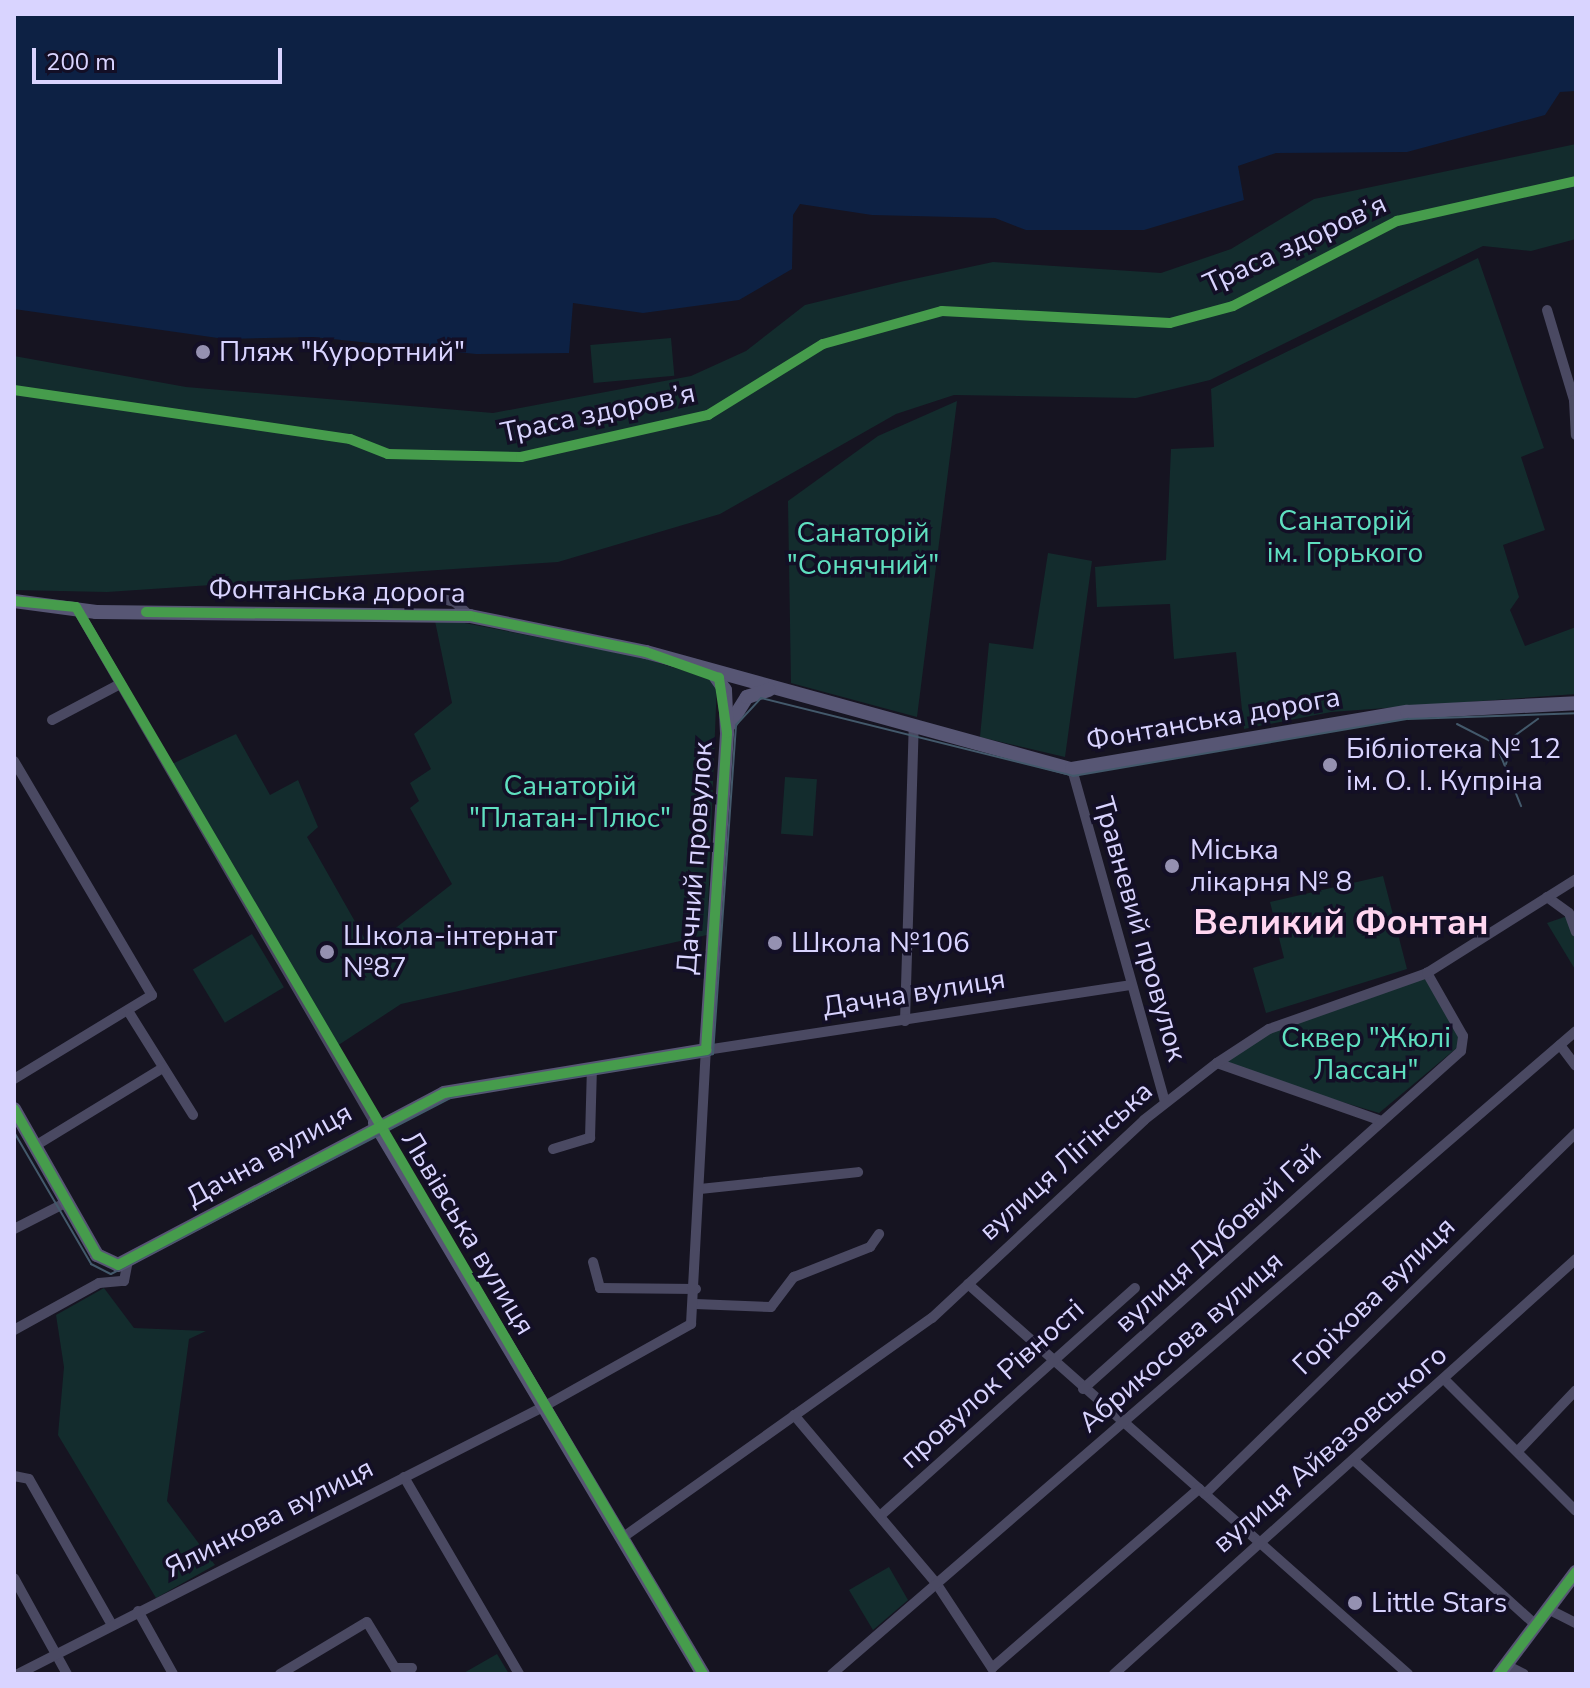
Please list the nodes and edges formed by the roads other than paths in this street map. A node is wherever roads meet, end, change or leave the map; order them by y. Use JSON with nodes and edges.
{"nodes":[{"id":1,"x":1547,"y":310,"type":"dead end"},
{"id":2,"x":1575,"y":428,"type":"edge"},
{"id":3,"x":435,"y":597,"type":"dead end"},
{"id":4,"x":14,"y":601,"type":"edge"},
{"id":5,"x":76,"y":607,"type":"junction"},
{"id":6,"x":470,"y":616,"type":"junction"},
{"id":7,"x":712,"y":673,"type":"junction"},
{"id":8,"x":120,"y":684,"type":"junction"},
{"id":9,"x":777,"y":690,"type":"junction"},
{"id":10,"x":1576,"y":703,"type":"edge"},
{"id":11,"x":52,"y":720,"type":"dead end"},
{"id":12,"x":914,"y":726,"type":"junction"},
{"id":13,"x":727,"y":733,"type":"junction"},
{"id":14,"x":14,"y":761,"type":"edge"},
{"id":15,"x":1072,"y":769,"type":"junction"},
{"id":16,"x":1576,"y":879,"type":"edge"},
{"id":17,"x":1547,"y":897,"type":"junction"},
{"id":18,"x":1576,"y":932,"type":"edge"},
{"id":19,"x":1427,"y":973,"type":"junction"},
{"id":20,"x":1130,"y":985,"type":"junction"},
{"id":21,"x":130,"y":1014,"type":"junction"},
{"id":22,"x":905,"y":1021,"type":"junction"},
{"id":23,"x":1576,"y":1031,"type":"edge"},
{"id":24,"x":1560,"y":1045,"type":"junction"},
{"id":25,"x":706,"y":1050,"type":"junction"},
{"id":26,"x":1217,"y":1063,"type":"junction"},
{"id":27,"x":1576,"y":1066,"type":"edge"},
{"id":28,"x":163,"y":1068,"type":"junction"},
{"id":29,"x":592,"y":1068,"type":"junction"},
{"id":30,"x":14,"y":1079,"type":"edge"},
{"id":31,"x":1165,"y":1102,"type":"junction"},
{"id":32,"x":14,"y":1109,"type":"edge"},
{"id":33,"x":193,"y":1115,"type":"dead end"},
{"id":34,"x":1382,"y":1121,"type":"junction"},
{"id":35,"x":375,"y":1123,"type":"junction"},
{"id":36,"x":1576,"y":1133,"type":"edge"},
{"id":37,"x":35,"y":1146,"type":"junction"},
{"id":38,"x":553,"y":1149,"type":"dead end"},
{"id":39,"x":858,"y":1172,"type":"dead end"},
{"id":40,"x":700,"y":1189,"type":"junction"},
{"id":41,"x":67,"y":1202,"type":"junction"},
{"id":42,"x":14,"y":1229,"type":"edge"},
{"id":43,"x":879,"y":1234,"type":"dead end"},
{"id":44,"x":1576,"y":1259,"type":"edge"},
{"id":45,"x":128,"y":1261,"type":"junction"},
{"id":46,"x":593,"y":1262,"type":"dead end"},
{"id":47,"x":968,"y":1284,"type":"junction"},
{"id":48,"x":1135,"y":1288,"type":"dead end"},
{"id":49,"x":696,"y":1289,"type":"junction"},
{"id":50,"x":695,"y":1304,"type":"junction"},
{"id":51,"x":14,"y":1330,"type":"edge"},
{"id":52,"x":1052,"y":1362,"type":"junction"},
{"id":53,"x":1447,"y":1382,"type":"junction"},
{"id":54,"x":1083,"y":1389,"type":"junction"},
{"id":55,"x":1576,"y":1390,"type":"edge"},
{"id":56,"x":543,"y":1407,"type":"junction"},
{"id":57,"x":794,"y":1415,"type":"junction"},
{"id":58,"x":1123,"y":1425,"type":"junction"},
{"id":59,"x":1518,"y":1451,"type":"junction"},
{"id":60,"x":1356,"y":1462,"type":"junction"},
{"id":61,"x":14,"y":1476,"type":"edge"},
{"id":62,"x":404,"y":1477,"type":"junction"},
{"id":63,"x":1202,"y":1492,"type":"junction"},
{"id":64,"x":1576,"y":1511,"type":"edge"},
{"id":65,"x":880,"y":1516,"type":"junction"},
{"id":66,"x":622,"y":1538,"type":"junction"},
{"id":67,"x":1262,"y":1544,"type":"junction"},
{"id":68,"x":1576,"y":1572,"type":"edge"},
{"id":69,"x":14,"y":1578,"type":"edge"},
{"id":70,"x":936,"y":1583,"type":"junction"},
{"id":71,"x":1548,"y":1609,"type":"junction"},
{"id":72,"x":138,"y":1611,"type":"junction"},
{"id":73,"x":1576,"y":1623,"type":"edge"},
{"id":74,"x":112,"y":1625,"type":"junction"},
{"id":75,"x":1536,"y":1625,"type":"junction"},
{"id":76,"x":56,"y":1654,"type":"junction"},
{"id":77,"x":412,"y":1668,"type":"dead end"},
{"id":78,"x":1503,"y":1670,"type":"edge"},
{"id":79,"x":18,"y":1674,"type":"edge"},
{"id":80,"x":67,"y":1674,"type":"edge"},
{"id":81,"x":173,"y":1674,"type":"edge"},
{"id":82,"x":280,"y":1674,"type":"edge"},
{"id":83,"x":519,"y":1674,"type":"edge"},
{"id":84,"x":703,"y":1674,"type":"edge"},
{"id":85,"x":832,"y":1674,"type":"edge"},
{"id":86,"x":1114,"y":1674,"type":"edge"},
{"id":87,"x":1408,"y":1674,"type":"edge"},
{"id":88,"x":1524,"y":1674,"type":"edge"}],
"edges":[{"from":1,"to":2,"type":"street"},
{"from":3,"to":6,"type":"street"},
{"from":4,"to":5,"type":"main road","name":"Фонтанська дорога"},
{"from":5,"to":6,"type":"main road","name":"Фонтанська дорога"},
{"from":5,"to":8,"type":"street","name":"Львівська вулиця"},
{"from":6,"to":7,"type":"main road","name":"Фонтанська дорога"},
{"from":7,"to":9,"type":"main road","name":"Фонтанська дорога"},
{"from":7,"to":13,"type":"main road","name":"Дачний провулок"},
{"from":8,"to":11,"type":"street"},
{"from":8,"to":35,"type":"street","name":"Львівська вулиця"},
{"from":9,"to":12,"type":"main road","name":"Фонтанська дорога"},
{"from":9,"to":13,"type":"main road","name":"Дачний провулок"},
{"from":10,"to":15,"type":"main road","name":"Фонтанська дорога"},
{"from":12,"to":15,"type":"main road","name":"Фонтанська дорога"},
{"from":12,"to":22,"type":"street"},
{"from":13,"to":25,"type":"main road","name":"Дачний провулок"},
{"from":14,"to":21,"type":"street"},
{"from":15,"to":20,"type":"street","name":"Травневий провулок"},
{"from":16,"to":17,"type":"street","name":"вулиця Лігінська"},
{"from":17,"to":18,"type":"street"},
{"from":17,"to":19,"type":"street","name":"вулиця Лігінська"},
{"from":19,"to":26,"type":"street","name":"вулиця Лігінська"},
{"from":19,"to":34,"type":"street","name":"вулиця Дубовий Гай"},
{"from":20,"to":22,"type":"street","name":"Дачна вулиця"},
{"from":20,"to":31,"type":"street","name":"Травневий провулок"},
{"from":21,"to":28,"type":"street"},
{"from":21,"to":30,"type":"street"},
{"from":22,"to":25,"type":"street","name":"Дачна вулиця"},
{"from":23,"to":24,"type":"street","name":"Абрикосова вулиця"},
{"from":24,"to":27,"type":"street"},
{"from":24,"to":58,"type":"street","name":"Абрикосова вулиця"},
{"from":25,"to":29,"type":"main road","name":"Дачна вулиця"},
{"from":25,"to":40,"type":"street","name":"Дачний провулок"},
{"from":26,"to":31,"type":"street","name":"вулиця Лігінська"},
{"from":26,"to":34,"type":"street"},
{"from":28,"to":33,"type":"street"},
{"from":28,"to":37,"type":"street"},
{"from":29,"to":35,"type":"main road","name":"Дачна вулиця"},
{"from":29,"to":38,"type":"street"},
{"from":31,"to":47,"type":"street","name":"вулиця Лігінська"},
{"from":32,"to":37,"type":"main road"},
{"from":34,"to":54,"type":"street","name":"вулиця Дубовий Гай"},
{"from":35,"to":45,"type":"main road","name":"Дачна вулиця"},
{"from":35,"to":56,"type":"main road","name":"Львівська вулиця"},
{"from":36,"to":63,"type":"street","name":"Горіхова вулиця"},
{"from":37,"to":41,"type":"main road"},
{"from":39,"to":40,"type":"street"},
{"from":40,"to":49,"type":"street","name":"Дачний провулок"},
{"from":41,"to":42,"type":"street"},
{"from":41,"to":45,"type":"main road"},
{"from":43,"to":50,"type":"street"},
{"from":44,"to":53,"type":"street","name":"вулиця Айвазовського"},
{"from":45,"to":51,"type":"street","name":"Дачна вулиця"},
{"from":46,"to":49,"type":"street"},
{"from":47,"to":52,"type":"street"},
{"from":47,"to":57,"type":"street","name":"вулиця Лігінська"},
{"from":48,"to":52,"type":"street","name":"провулок Рівності"},
{"from":49,"to":50,"type":"street","name":"Дачний провулок"},
{"from":50,"to":56,"type":"street"},
{"from":52,"to":54,"type":"street"},
{"from":52,"to":65,"type":"street","name":"провулок Рівності"},
{"from":53,"to":59,"type":"street"},
{"from":53,"to":60,"type":"street","name":"вулиця Айвазовського"},
{"from":54,"to":58,"type":"street"},
{"from":55,"to":59,"type":"street"},
{"from":56,"to":62,"type":"street","name":"Ялинкова вулиця"},
{"from":56,"to":66,"type":"main road","name":"Львівська вулиця"},
{"from":57,"to":65,"type":"street"},
{"from":57,"to":66,"type":"street","name":"вулиця Лігінська"},
{"from":58,"to":63,"type":"street"},
{"from":58,"to":70,"type":"street","name":"Абрикосова вулиця"},
{"from":59,"to":64,"type":"street"},
{"from":60,"to":67,"type":"street","name":"вулиця Айвазовського"},
{"from":60,"to":75,"type":"street"},
{"from":61,"to":74,"type":"street"},
{"from":62,"to":72,"type":"street","name":"Ялинкова вулиця"},
{"from":62,"to":83,"type":"street"},
{"from":63,"to":67,"type":"street"},
{"from":63,"to":70,"type":"street","name":"Горіхова вулиця"},
{"from":65,"to":70,"type":"street"},
{"from":66,"to":84,"type":"main road","name":"Львівська вулиця"},
{"from":67,"to":86,"type":"street","name":"вулиця Айвазовського"},
{"from":67,"to":87,"type":"street"},
{"from":68,"to":71,"type":"main road"},
{"from":69,"to":76,"type":"street"},
{"from":70,"to":85,"type":"street","name":"Абрикосова вулиця"},
{"from":71,"to":73,"type":"street"},
{"from":71,"to":75,"type":"main road"},
{"from":72,"to":74,"type":"street","name":"Ялинкова вулиця"},
{"from":72,"to":81,"type":"street"},
{"from":74,"to":76,"type":"street","name":"Ялинкова вулиця"},
{"from":75,"to":78,"type":"main road"},
{"from":76,"to":79,"type":"street","name":"Ялинкова вулиця"},
{"from":76,"to":80,"type":"street"},
{"from":77,"to":82,"type":"street"},
{"from":78,"to":88,"type":"street"}]}
